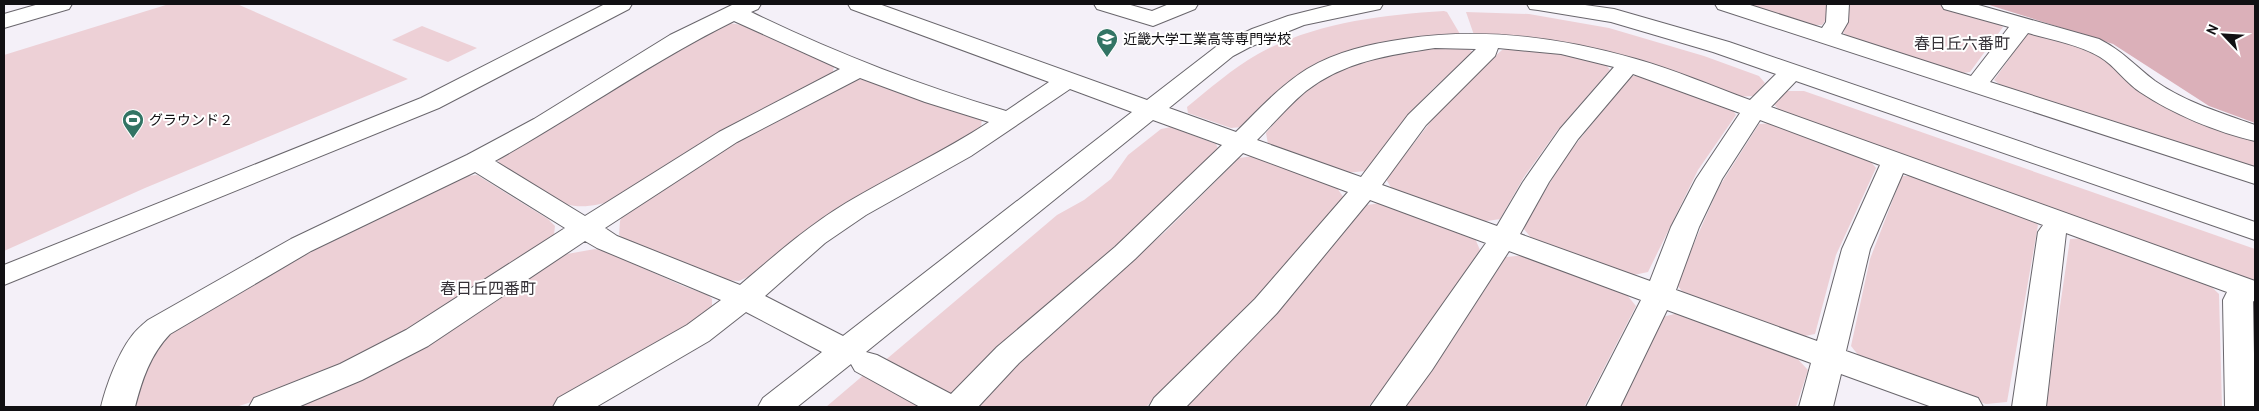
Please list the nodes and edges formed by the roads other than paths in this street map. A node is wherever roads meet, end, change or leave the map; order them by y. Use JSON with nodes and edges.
{"nodes":[{"id":1,"x":61,"y":4,"type":"edge"},
{"id":2,"x":621,"y":4,"type":"edge"},
{"id":3,"x":859,"y":4,"type":"edge"},
{"id":4,"x":1105,"y":4,"type":"edge"},
{"id":5,"x":1187,"y":4,"type":"edge"},
{"id":6,"x":1372,"y":4,"type":"edge"},
{"id":7,"x":1538,"y":4,"type":"edge"},
{"id":8,"x":1726,"y":4,"type":"edge"},
{"id":9,"x":1838,"y":4,"type":"edge"},
{"id":10,"x":1952,"y":4,"type":"edge"},
{"id":11,"x":742,"y":8,"type":"edge"},
{"id":12,"x":4,"y":21,"type":"edge"},
{"id":13,"x":2023,"y":24,"type":"junction"},
{"id":14,"x":1828,"y":37,"type":"junction"},
{"id":15,"x":1487,"y":40,"type":"junction"},
{"id":16,"x":1629,"y":64,"type":"junction"},
{"id":17,"x":859,"y":69,"type":"junction"},
{"id":18,"x":1791,"y":72,"type":"junction"},
{"id":19,"x":1068,"y":80,"type":"junction"},
{"id":20,"x":1976,"y":85,"type":"junction"},
{"id":21,"x":1755,"y":109,"type":"junction"},
{"id":22,"x":1151,"y":110,"type":"junction"},
{"id":23,"x":1007,"y":119,"type":"junction"},
{"id":24,"x":2255,"y":133,"type":"edge"},
{"id":25,"x":1241,"y":143,"type":"junction"},
{"id":26,"x":1895,"y":160,"type":"junction"},
{"id":27,"x":476,"y":161,"type":"junction"},
{"id":28,"x":2255,"y":176,"type":"edge"},
{"id":29,"x":1366,"y":188,"type":"junction"},
{"id":30,"x":2060,"y":221,"type":"junction"},
{"id":31,"x":585,"y":230,"type":"junction"},
{"id":32,"x":2255,"y":231,"type":"edge"},
{"id":33,"x":1503,"y":239,"type":"junction"},
{"id":34,"x":4,"y":276,"type":"edge"},
{"id":35,"x":2250,"y":290,"type":"edge"},
{"id":36,"x":1659,"y":295,"type":"junction"},
{"id":37,"x":744,"y":298,"type":"junction"},
{"id":38,"x":855,"y":358,"type":"junction"},
{"id":39,"x":1830,"y":358,"type":"junction"},
{"id":40,"x":118,"y":407,"type":"edge"},
{"id":41,"x":266,"y":407,"type":"edge"},
{"id":42,"x":570,"y":407,"type":"edge"},
{"id":43,"x":775,"y":407,"type":"edge"},
{"id":44,"x":947,"y":407,"type":"edge"},
{"id":45,"x":958,"y":407,"type":"edge"},
{"id":46,"x":1166,"y":407,"type":"edge"},
{"id":47,"x":1387,"y":407,"type":"edge"},
{"id":48,"x":1603,"y":407,"type":"edge"},
{"id":49,"x":1816,"y":407,"type":"edge"},
{"id":50,"x":1966,"y":407,"type":"edge"},
{"id":51,"x":2029,"y":407,"type":"edge"},
{"id":52,"x":2242,"y":407,"type":"edge"}],
"edges":[{"from":1,"to":12,"type":"street"},
{"from":2,"to":34,"type":"street"},
{"from":3,"to":19,"type":"street"},
{"from":4,"to":5,"type":"street"},
{"from":6,"to":22,"type":"street"},
{"from":7,"to":18,"type":"street"},
{"from":8,"to":14,"type":"street"},
{"from":9,"to":14,"type":"street"},
{"from":10,"to":13,"type":"street"},
{"from":11,"to":17,"type":"street"},
{"from":11,"to":27,"type":"street"},
{"from":13,"to":20,"type":"street"},
{"from":13,"to":24,"type":"street"},
{"from":14,"to":20,"type":"street"},
{"from":15,"to":16,"type":"street"},
{"from":15,"to":25,"type":"street"},
{"from":15,"to":29,"type":"street"},
{"from":16,"to":21,"type":"street"},
{"from":16,"to":33,"type":"street"},
{"from":17,"to":23,"type":"street"},
{"from":17,"to":31,"type":"street"},
{"from":18,"to":21,"type":"street"},
{"from":18,"to":32,"type":"street"},
{"from":19,"to":22,"type":"street"},
{"from":19,"to":23,"type":"street"},
{"from":20,"to":28,"type":"street"},
{"from":21,"to":26,"type":"street"},
{"from":21,"to":36,"type":"street"},
{"from":22,"to":25,"type":"street"},
{"from":22,"to":38,"type":"street"},
{"from":23,"to":37,"type":"street"},
{"from":25,"to":29,"type":"street"},
{"from":25,"to":45,"type":"street"},
{"from":26,"to":30,"type":"street"},
{"from":26,"to":39,"type":"street"},
{"from":27,"to":31,"type":"street"},
{"from":27,"to":40,"type":"street"},
{"from":29,"to":33,"type":"street"},
{"from":29,"to":46,"type":"street"},
{"from":30,"to":35,"type":"street"},
{"from":30,"to":51,"type":"street"},
{"from":31,"to":37,"type":"street"},
{"from":31,"to":41,"type":"street"},
{"from":33,"to":36,"type":"street"},
{"from":33,"to":47,"type":"street"},
{"from":35,"to":52,"type":"street"},
{"from":36,"to":39,"type":"street"},
{"from":36,"to":48,"type":"street"},
{"from":37,"to":38,"type":"street"},
{"from":37,"to":42,"type":"street"},
{"from":38,"to":43,"type":"street"},
{"from":38,"to":44,"type":"street"},
{"from":39,"to":49,"type":"street"},
{"from":39,"to":50,"type":"street"}]}
